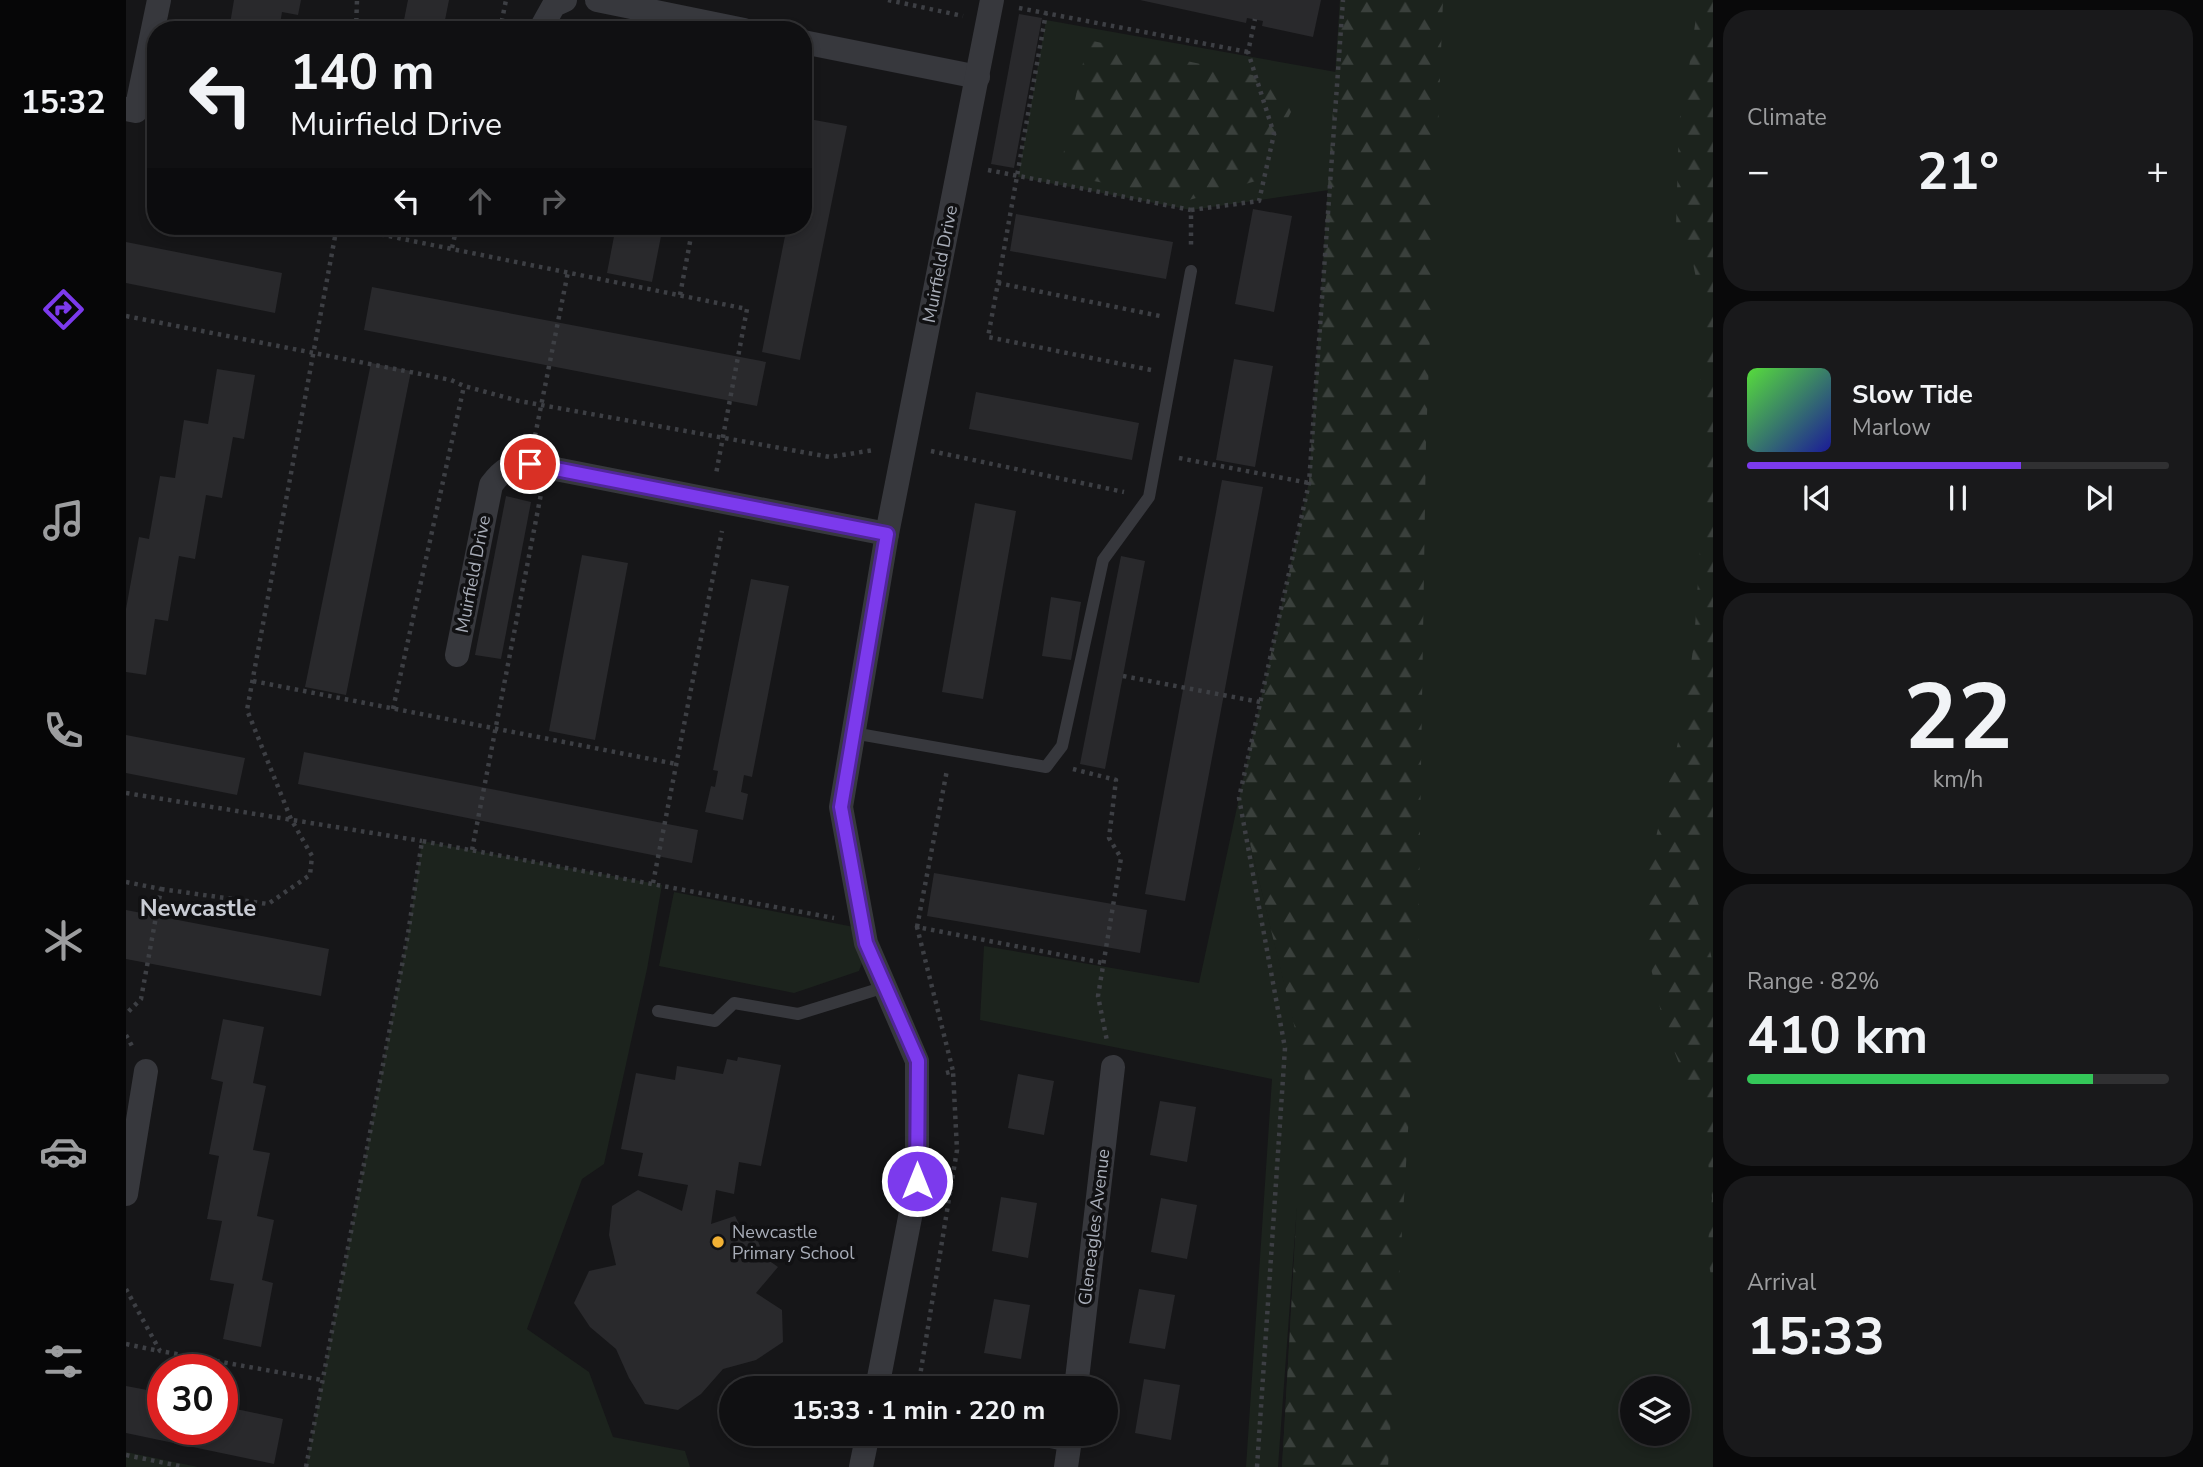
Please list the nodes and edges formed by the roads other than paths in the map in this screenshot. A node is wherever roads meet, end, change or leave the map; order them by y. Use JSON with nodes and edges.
{"nodes":[{"id":1,"x":159,"y":0,"type":"edge"},
{"id":2,"x":565,"y":0,"type":"edge"},
{"id":3,"x":597,"y":0,"type":"edge"},
{"id":4,"x":990,"y":8,"type":"edge"},
{"id":5,"x":155,"y":21,"type":"edge"},
{"id":6,"x":545,"y":21,"type":"edge"},
{"id":7,"x":700,"y":21,"type":"edge"},
{"id":8,"x":812,"y":44,"type":"edge"},
{"id":9,"x":147,"y":58,"type":"edge"},
{"id":10,"x":978,"y":77,"type":"junction"},
{"id":11,"x":126,"y":110,"type":"edge"},
{"id":12,"x":1191,"y":271,"type":"road end"},
{"id":13,"x":887,"y":534,"type":"junction"},
{"id":14,"x":457,"y":655,"type":"dead end"},
{"id":15,"x":853,"y":733,"type":"junction"},
{"id":16,"x":885,"y":987,"type":"junction"},
{"id":17,"x":658,"y":1011,"type":"dead end"},
{"id":18,"x":1113,"y":1067,"type":"road end"},
{"id":19,"x":146,"y":1070,"type":"dead end"},
{"id":20,"x":126,"y":1194,"type":"edge"},
{"id":21,"x":879,"y":1376,"type":"edge"},
{"id":22,"x":1077,"y":1376,"type":"edge"},
{"id":23,"x":865,"y":1446,"type":"edge"},
{"id":24,"x":1069,"y":1446,"type":"edge"},
{"id":25,"x":861,"y":1467,"type":"edge"},
{"id":26,"x":1066,"y":1467,"type":"edge"}],
"edges":[{"from":1,"to":5,"type":"street"},
{"from":2,"to":6,"type":"street"},
{"from":3,"to":7,"type":"street"},
{"from":4,"to":10,"type":"street","name":"Muirfield Drive"},
{"from":8,"to":10,"type":"street"},
{"from":9,"to":11,"type":"street"},
{"from":10,"to":13,"type":"street","name":"Muirfield Drive"},
{"from":12,"to":15,"type":"lane"},
{"from":13,"to":14,"type":"street","name":"Muirfield Drive"},
{"from":13,"to":15,"type":"street","name":"Muirfield Drive"},
{"from":15,"to":16,"type":"street","name":"Muirfield Drive"},
{"from":16,"to":17,"type":"lane"},
{"from":16,"to":21,"type":"street","name":"Muirfield Drive"},
{"from":18,"to":22,"type":"street","name":"Gleneagles Avenue"},
{"from":19,"to":20,"type":"street"},
{"from":23,"to":25,"type":"street"},
{"from":24,"to":26,"type":"street"}]}
